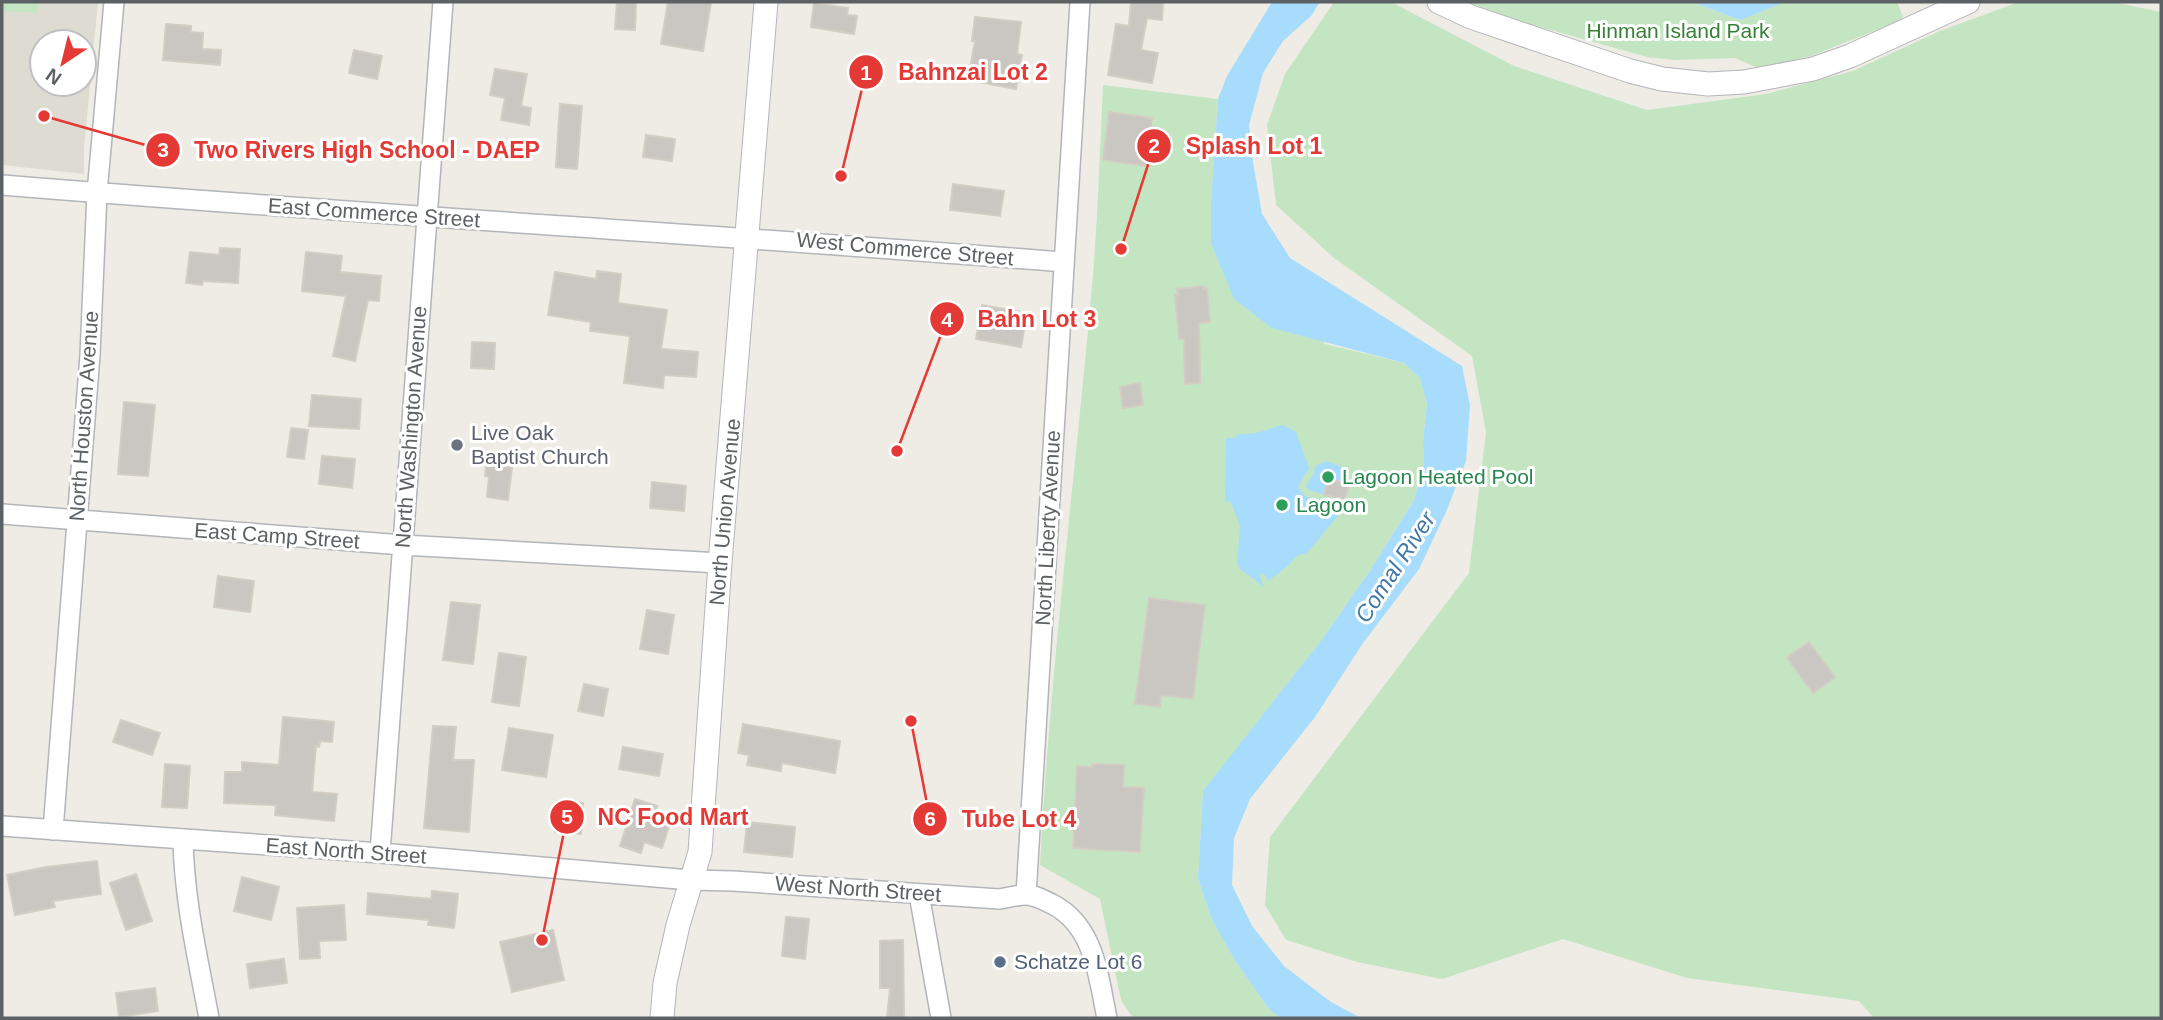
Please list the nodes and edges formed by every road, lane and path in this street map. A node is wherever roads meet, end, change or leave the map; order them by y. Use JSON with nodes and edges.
{"nodes":[{"id":1,"x":114,"y":2,"type":"edge"},
{"id":2,"x":443,"y":2,"type":"edge"},
{"id":3,"x":766,"y":2,"type":"edge"},
{"id":4,"x":1080,"y":2,"type":"edge"},
{"id":5,"x":1439,"y":2,"type":"edge"},
{"id":6,"x":1968,"y":2,"type":"edge"},
{"id":7,"x":2,"y":185,"type":"edge"},
{"id":8,"x":97,"y":192,"type":"junction"},
{"id":9,"x":426,"y":217,"type":"junction"},
{"id":10,"x":746,"y":237,"type":"junction"},
{"id":11,"x":1063,"y":262,"type":"junction"},
{"id":12,"x":2,"y":514,"type":"edge"},
{"id":13,"x":77,"y":520,"type":"junction"},
{"id":14,"x":403,"y":545,"type":"junction"},
{"id":15,"x":720,"y":563,"type":"junction"},
{"id":16,"x":2,"y":826,"type":"edge"},
{"id":17,"x":53,"y":830,"type":"junction"},
{"id":18,"x":183,"y":839,"type":"junction"},
{"id":19,"x":380,"y":853,"type":"junction"},
{"id":20,"x":690,"y":880,"type":"junction"},
{"id":21,"x":919,"y":894,"type":"junction"},
{"id":22,"x":1026,"y":895,"type":"junction"},
{"id":23,"x":209,"y":1018,"type":"edge"},
{"id":24,"x":662,"y":1018,"type":"edge"},
{"id":25,"x":942,"y":1018,"type":"edge"},
{"id":26,"x":1107,"y":1018,"type":"edge"}],
"edges":[{"from":1,"to":8,"type":"street","name":"North Houston Avenue"},
{"from":2,"to":9,"type":"street","name":"North Washington Avenue"},
{"from":3,"to":10,"type":"street","name":"North Union Avenue"},
{"from":4,"to":11,"type":"street","name":"North Liberty Avenue"},
{"from":5,"to":6,"type":"street"},
{"from":7,"to":8,"type":"street","name":"East Commerce Street"},
{"from":8,"to":9,"type":"street","name":"East Commerce Street"},
{"from":8,"to":13,"type":"street","name":"North Houston Avenue"},
{"from":9,"to":10,"type":"street","name":"East Commerce Street"},
{"from":9,"to":14,"type":"street","name":"North Washington Avenue"},
{"from":10,"to":11,"type":"street","name":"West Commerce Street"},
{"from":10,"to":15,"type":"street","name":"North Union Avenue"},
{"from":11,"to":22,"type":"street","name":"North Liberty Avenue"},
{"from":12,"to":13,"type":"street","name":"East Camp Street"},
{"from":13,"to":14,"type":"street","name":"East Camp Street"},
{"from":13,"to":17,"type":"street","name":"North Houston Avenue"},
{"from":14,"to":15,"type":"street","name":"East Camp Street"},
{"from":14,"to":19,"type":"street","name":"North Washington Avenue"},
{"from":15,"to":20,"type":"street","name":"North Union Avenue"},
{"from":16,"to":17,"type":"street","name":"East North Street"},
{"from":17,"to":18,"type":"street","name":"East North Street"},
{"from":18,"to":19,"type":"street","name":"East North Street"},
{"from":18,"to":23,"type":"street"},
{"from":19,"to":20,"type":"street","name":"East North Street"},
{"from":20,"to":21,"type":"street","name":"West North Street"},
{"from":20,"to":24,"type":"street","name":"North Union Avenue"},
{"from":21,"to":22,"type":"street","name":"West North Street"},
{"from":21,"to":25,"type":"street"},
{"from":22,"to":26,"type":"street"}]}
